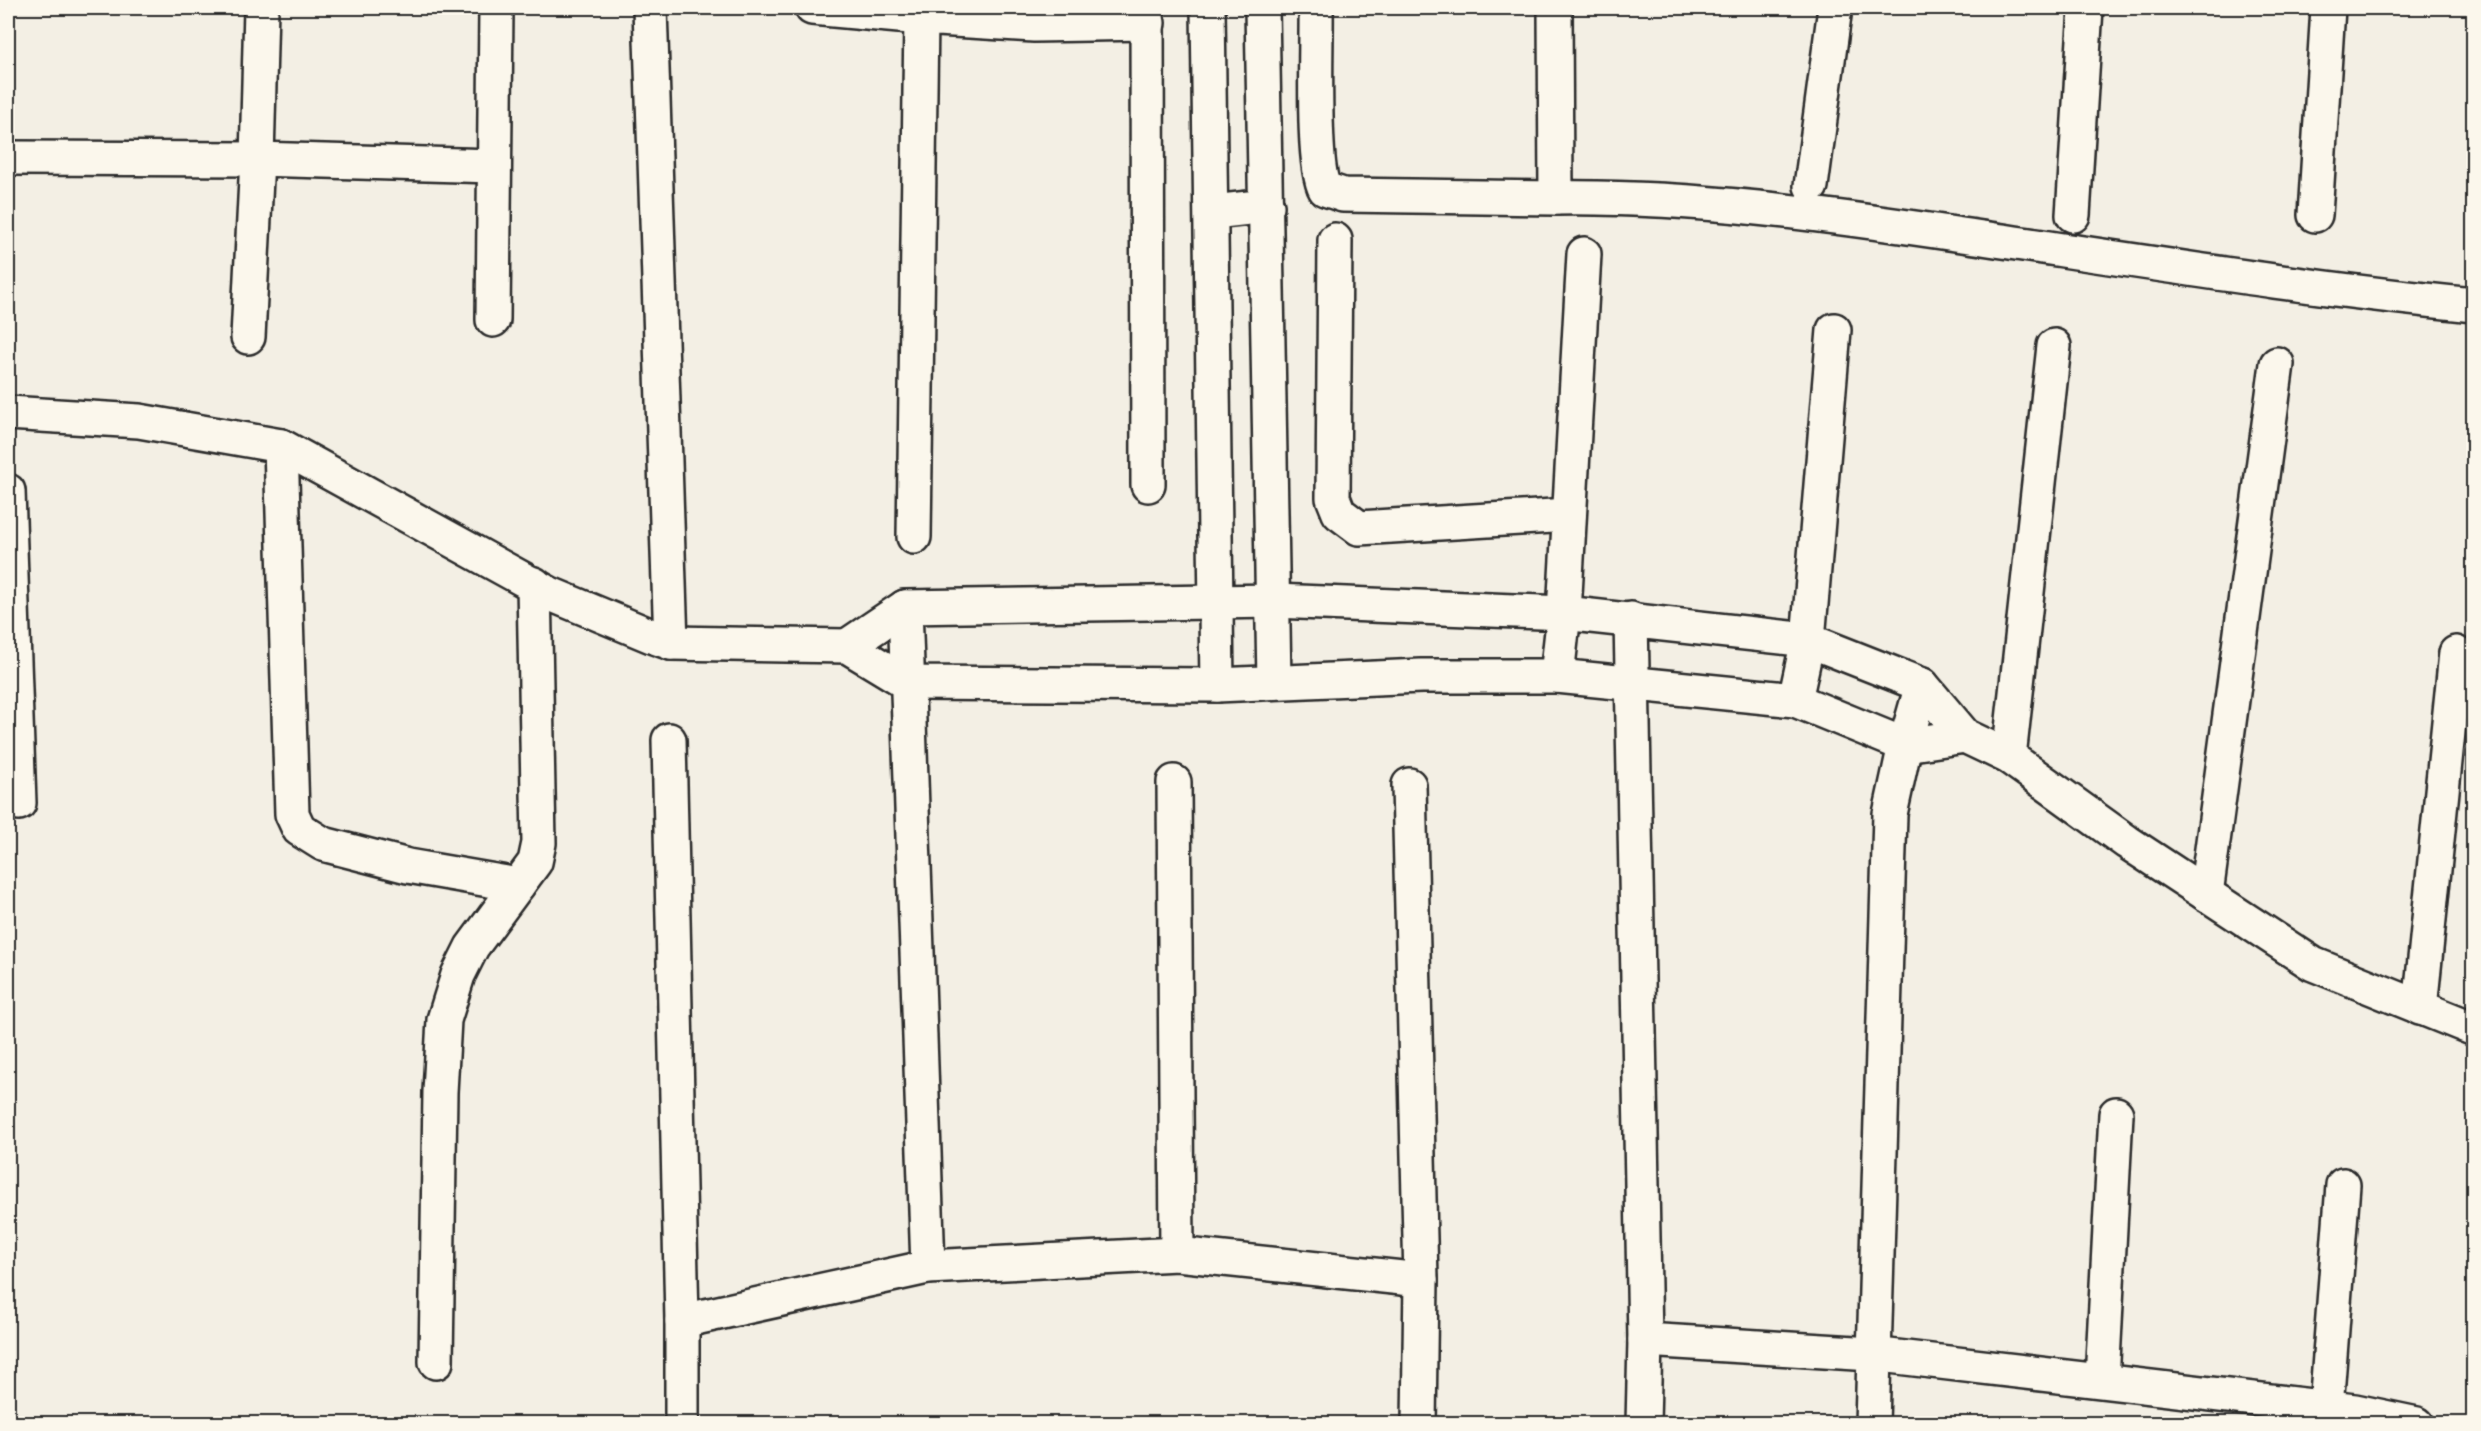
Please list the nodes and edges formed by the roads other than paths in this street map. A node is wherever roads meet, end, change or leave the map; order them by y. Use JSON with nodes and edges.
{"nodes":[{"id":1,"x":261,"y":8,"type":"edge"},
{"id":2,"x":496,"y":8,"type":"edge"},
{"id":3,"x":650,"y":8,"type":"edge"},
{"id":4,"x":812,"y":8,"type":"edge"},
{"id":5,"x":1208,"y":8,"type":"edge"},
{"id":6,"x":1263,"y":8,"type":"edge"},
{"id":7,"x":1316,"y":8,"type":"edge"},
{"id":8,"x":1555,"y":8,"type":"edge"},
{"id":9,"x":1835,"y":8,"type":"edge"},
{"id":10,"x":2086,"y":8,"type":"edge"},
{"id":11,"x":2328,"y":8,"type":"edge"},
{"id":12,"x":920,"y":13,"type":"edge"},
{"id":13,"x":1148,"y":15,"type":"edge"},
{"id":14,"x":8,"y":158,"type":"edge"},
{"id":15,"x":257,"y":159,"type":"junction"},
{"id":16,"x":494,"y":166,"type":"junction"},
{"id":17,"x":1811,"y":186,"type":"dead end"},
{"id":18,"x":1556,"y":198,"type":"junction"},
{"id":19,"x":1267,"y":206,"type":"junction"},
{"id":20,"x":1213,"y":212,"type":"junction"},
{"id":21,"x":2073,"y":215,"type":"dead end"},
{"id":22,"x":2315,"y":215,"type":"dead end"},
{"id":23,"x":1335,"y":240,"type":"dead end"},
{"id":24,"x":1584,"y":254,"type":"dead end"},
{"id":25,"x":2474,"y":305,"type":"edge"},
{"id":26,"x":493,"y":320,"type":"dead end"},
{"id":27,"x":1834,"y":330,"type":"dead end"},
{"id":28,"x":248,"y":337,"type":"dead end"},
{"id":29,"x":2054,"y":345,"type":"dead end"},
{"id":30,"x":2277,"y":364,"type":"dead end"},
{"id":31,"x":8,"y":414,"type":"edge"},
{"id":32,"x":281,"y":446,"type":"junction"},
{"id":33,"x":1148,"y":485,"type":"dead end"},
{"id":34,"x":8,"y":491,"type":"edge"},
{"id":35,"x":1569,"y":515,"type":"junction"},
{"id":36,"x":914,"y":537,"type":"dead end"},
{"id":37,"x":541,"y":589,"type":"junction"},
{"id":38,"x":1217,"y":601,"type":"junction"},
{"id":39,"x":1275,"y":601,"type":"junction"},
{"id":40,"x":905,"y":608,"type":"junction"},
{"id":41,"x":1564,"y":613,"type":"junction"},
{"id":42,"x":1631,"y":619,"type":"junction"},
{"id":43,"x":663,"y":640,"type":"junction"},
{"id":44,"x":1808,"y":640,"type":"junction"},
{"id":45,"x":847,"y":646,"type":"junction"},
{"id":46,"x":2456,"y":653,"type":"dead end"},
{"id":47,"x":1557,"y":676,"type":"junction"},
{"id":48,"x":1274,"y":682,"type":"junction"},
{"id":49,"x":908,"y":683,"type":"junction"},
{"id":50,"x":1634,"y":684,"type":"junction"},
{"id":51,"x":1217,"y":685,"type":"junction"},
{"id":52,"x":1922,"y":685,"type":"junction"},
{"id":53,"x":1795,"y":700,"type":"junction"},
{"id":54,"x":1965,"y":736,"type":"junction"},
{"id":55,"x":669,"y":740,"type":"dead end"},
{"id":56,"x":1905,"y":745,"type":"junction"},
{"id":57,"x":2008,"y":757,"type":"junction"},
{"id":58,"x":1174,"y":783,"type":"dead end"},
{"id":59,"x":1409,"y":785,"type":"dead end"},
{"id":60,"x":19,"y":803,"type":"dead end"},
{"id":61,"x":518,"y":885,"type":"junction"},
{"id":62,"x":2206,"y":894,"type":"junction"},
{"id":63,"x":2420,"y":1008,"type":"junction"},
{"id":64,"x":2474,"y":1029,"type":"edge"},
{"id":65,"x":2116,"y":1114,"type":"dead end"},
{"id":66,"x":2343,"y":1185,"type":"dead end"},
{"id":67,"x":1177,"y":1254,"type":"junction"},
{"id":68,"x":928,"y":1267,"type":"junction"},
{"id":69,"x":1421,"y":1280,"type":"junction"},
{"id":70,"x":682,"y":1320,"type":"junction"},
{"id":71,"x":1645,"y":1340,"type":"junction"},
{"id":72,"x":1872,"y":1354,"type":"junction"},
{"id":73,"x":436,"y":1362,"type":"dead end"},
{"id":74,"x":2102,"y":1380,"type":"junction"},
{"id":75,"x":2326,"y":1407,"type":"junction"},
{"id":76,"x":682,"y":1424,"type":"edge"},
{"id":77,"x":1419,"y":1424,"type":"edge"},
{"id":78,"x":1643,"y":1424,"type":"edge"},
{"id":79,"x":1872,"y":1424,"type":"edge"},
{"id":80,"x":2417,"y":1424,"type":"edge"}],
"edges":[{"from":1,"to":15,"type":"street"},
{"from":2,"to":16,"type":"street"},
{"from":3,"to":43,"type":"street"},
{"from":4,"to":12,"type":"street"},
{"from":5,"to":20,"type":"street"},
{"from":6,"to":19,"type":"street"},
{"from":7,"to":18,"type":"street"},
{"from":8,"to":18,"type":"street"},
{"from":9,"to":17,"type":"street"},
{"from":10,"to":21,"type":"street"},
{"from":11,"to":22,"type":"street"},
{"from":12,"to":13,"type":"street"},
{"from":12,"to":36,"type":"street"},
{"from":13,"to":33,"type":"street"},
{"from":14,"to":15,"type":"street"},
{"from":15,"to":16,"type":"street"},
{"from":15,"to":28,"type":"street"},
{"from":16,"to":26,"type":"street"},
{"from":18,"to":25,"type":"street"},
{"from":19,"to":20,"type":"street"},
{"from":19,"to":39,"type":"street"},
{"from":20,"to":38,"type":"street"},
{"from":23,"to":35,"type":"street"},
{"from":24,"to":35,"type":"street"},
{"from":27,"to":44,"type":"street"},
{"from":29,"to":57,"type":"street"},
{"from":30,"to":62,"type":"street"},
{"from":31,"to":32,"type":"street"},
{"from":32,"to":37,"type":"street"},
{"from":32,"to":61,"type":"street"},
{"from":34,"to":60,"type":"street"},
{"from":35,"to":41,"type":"street"},
{"from":37,"to":43,"type":"street"},
{"from":37,"to":61,"type":"street"},
{"from":38,"to":39,"type":"street"},
{"from":38,"to":40,"type":"street"},
{"from":38,"to":51,"type":"street"},
{"from":39,"to":41,"type":"street"},
{"from":39,"to":48,"type":"street"},
{"from":40,"to":45,"type":"street"},
{"from":40,"to":49,"type":"street"},
{"from":41,"to":42,"type":"street"},
{"from":41,"to":47,"type":"street"},
{"from":42,"to":44,"type":"street"},
{"from":42,"to":50,"type":"street"},
{"from":43,"to":45,"type":"street"},
{"from":44,"to":52,"type":"street"},
{"from":44,"to":53,"type":"street"},
{"from":45,"to":49,"type":"street"},
{"from":46,"to":63,"type":"street"},
{"from":47,"to":48,"type":"street"},
{"from":47,"to":50,"type":"street"},
{"from":48,"to":51,"type":"street"},
{"from":49,"to":51,"type":"street"},
{"from":49,"to":68,"type":"street"},
{"from":50,"to":53,"type":"street"},
{"from":50,"to":71,"type":"street"},
{"from":52,"to":54,"type":"street"},
{"from":52,"to":56,"type":"street"},
{"from":53,"to":56,"type":"street"},
{"from":54,"to":56,"type":"street"},
{"from":54,"to":57,"type":"street"},
{"from":55,"to":70,"type":"street"},
{"from":56,"to":72,"type":"street"},
{"from":57,"to":62,"type":"street"},
{"from":58,"to":67,"type":"street"},
{"from":59,"to":69,"type":"street"},
{"from":61,"to":73,"type":"street"},
{"from":62,"to":63,"type":"street"},
{"from":63,"to":64,"type":"street"},
{"from":65,"to":74,"type":"street"},
{"from":66,"to":75,"type":"street"},
{"from":67,"to":68,"type":"street"},
{"from":67,"to":69,"type":"street"},
{"from":68,"to":70,"type":"street"},
{"from":69,"to":77,"type":"street"},
{"from":70,"to":76,"type":"street"},
{"from":71,"to":72,"type":"street"},
{"from":71,"to":78,"type":"street"},
{"from":72,"to":74,"type":"street"},
{"from":72,"to":79,"type":"street"},
{"from":74,"to":75,"type":"street"},
{"from":75,"to":80,"type":"street"}]}
